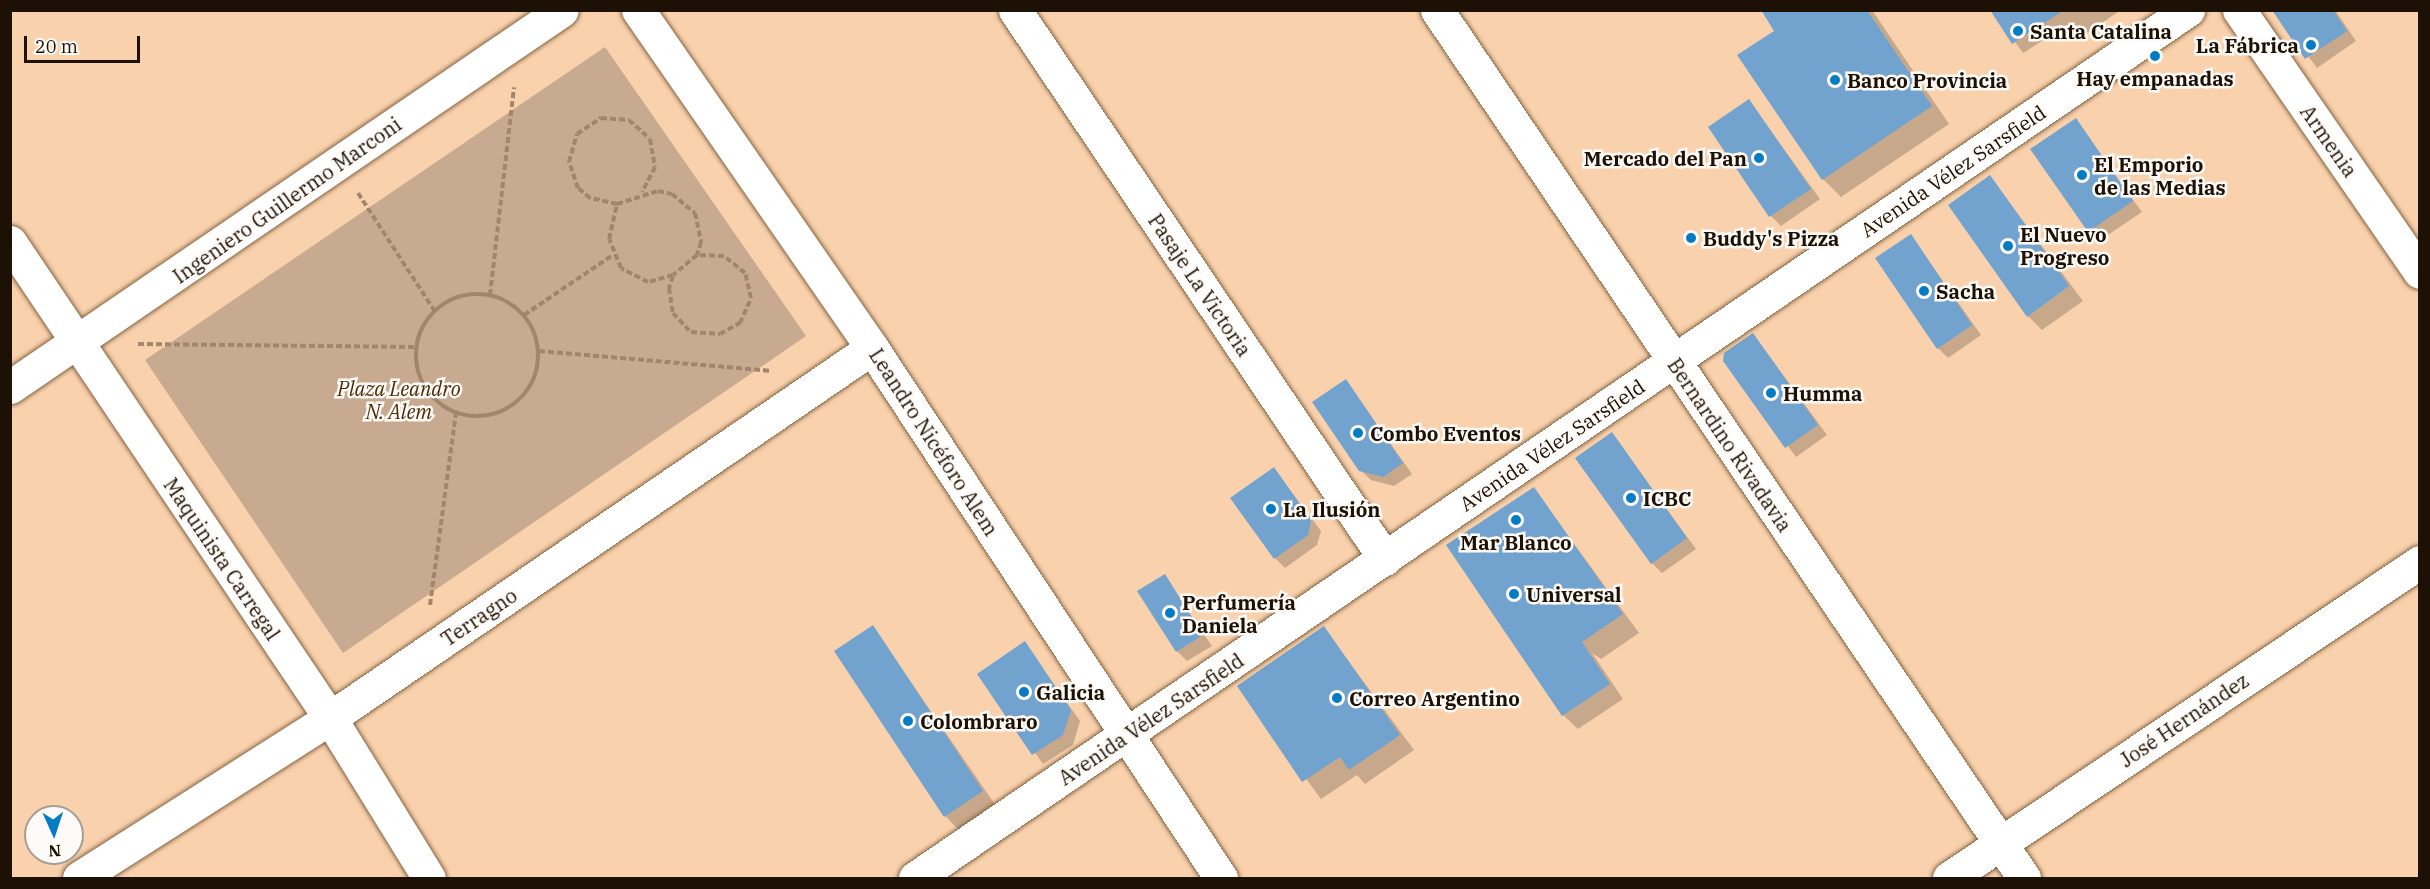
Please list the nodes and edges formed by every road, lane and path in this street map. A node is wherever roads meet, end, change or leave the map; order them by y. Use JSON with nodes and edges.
{"nodes":[{"id":1,"x":562,"y":10,"type":"edge"},
{"id":2,"x":638,"y":10,"type":"edge"},
{"id":3,"x":1015,"y":10,"type":"edge"},
{"id":4,"x":1437,"y":10,"type":"edge"},
{"id":5,"x":2188,"y":10,"type":"edge"},
{"id":6,"x":2240,"y":10,"type":"edge"},
{"id":7,"x":519,"y":37,"type":"junction"},
{"id":8,"x":339,"y":165,"type":"junction"},
{"id":9,"x":642,"y":192,"type":"junction"},
{"id":10,"x":617,"y":204,"type":"junction"},
{"id":11,"x":10,"y":242,"type":"edge"},
{"id":12,"x":613,"y":255,"type":"junction"},
{"id":13,"x":697,"y":255,"type":"junction"},
{"id":14,"x":2420,"y":272,"type":"edge"},
{"id":15,"x":673,"y":275,"type":"junction"},
{"id":16,"x":490,"y":295,"type":"junction"},
{"id":17,"x":434,"y":310,"type":"junction"},
{"id":18,"x":524,"y":315,"type":"junction"},
{"id":19,"x":77,"y":344,"type":"junction"},
{"id":20,"x":416,"y":347,"type":"junction"},
{"id":21,"x":872,"y":348,"type":"junction"},
{"id":22,"x":539,"y":351,"type":"junction"},
{"id":23,"x":1673,"y":362,"type":"junction"},
{"id":24,"x":832,"y":376,"type":"junction"},
{"id":25,"x":10,"y":387,"type":"edge"},
{"id":26,"x":456,"y":412,"type":"junction"},
{"id":27,"x":1385,"y":560,"type":"junction"},
{"id":28,"x":2420,"y":562,"type":"edge"},
{"id":29,"x":424,"y":655,"type":"junction"},
{"id":30,"x":330,"y":718,"type":"junction"},
{"id":31,"x":1127,"y":735,"type":"junction"},
{"id":32,"x":2000,"y":844,"type":"junction"},
{"id":33,"x":79,"y":879,"type":"edge"},
{"id":34,"x":429,"y":879,"type":"edge"},
{"id":35,"x":915,"y":879,"type":"edge"},
{"id":36,"x":1221,"y":879,"type":"edge"},
{"id":37,"x":1949,"y":879,"type":"edge"},
{"id":38,"x":2024,"y":879,"type":"edge"}],
"edges":[{"from":1,"to":7,"type":"street","name":"Ingeniero Guillermo Marconi"},
{"from":2,"to":21,"type":"street","name":"Leandro Nicéforo Alem"},
{"from":3,"to":27,"type":"street","name":"Pasaje La Victoria"},
{"from":4,"to":23,"type":"street","name":"Bernardino Rivadavia"},
{"from":5,"to":23,"type":"street","name":"Avenida Vélez Sarsfield"},
{"from":6,"to":14,"type":"street","name":"Armenia"},
{"from":7,"to":8,"type":"street","name":"Ingeniero Guillermo Marconi"},
{"from":7,"to":16,"type":"path"},
{"from":8,"to":17,"type":"path"},
{"from":8,"to":19,"type":"street","name":"Ingeniero Guillermo Marconi"},
{"from":9,"to":10,"type":"path"},
{"from":9,"to":10,"type":"path"},
{"from":9,"to":13,"type":"path"},
{"from":10,"to":12,"type":"path"},
{"from":11,"to":19,"type":"street","name":"Maquinista Carregal"},
{"from":12,"to":15,"type":"path"},
{"from":12,"to":18,"type":"path"},
{"from":13,"to":15,"type":"path"},
{"from":13,"to":15,"type":"path"},
{"from":16,"to":17,"type":"path"},
{"from":16,"to":18,"type":"path"},
{"from":17,"to":20,"type":"path"},
{"from":18,"to":22,"type":"path"},
{"from":19,"to":20,"type":"path"},
{"from":19,"to":25,"type":"street","name":"Ingeniero Guillermo Marconi"},
{"from":19,"to":30,"type":"street","name":"Maquinista Carregal"},
{"from":20,"to":26,"type":"path"},
{"from":21,"to":24,"type":"street","name":"Terragno"},
{"from":21,"to":31,"type":"street","name":"Leandro Nicéforo Alem"},
{"from":22,"to":24,"type":"path"},
{"from":22,"to":26,"type":"path"},
{"from":23,"to":27,"type":"street","name":"Avenida Vélez Sarsfield"},
{"from":23,"to":32,"type":"street","name":"Bernardino Rivadavia"},
{"from":24,"to":29,"type":"street","name":"Terragno"},
{"from":26,"to":29,"type":"path"},
{"from":27,"to":31,"type":"street","name":"Avenida Vélez Sarsfield"},
{"from":28,"to":32,"type":"street","name":"José Hernández"},
{"from":29,"to":30,"type":"street","name":"Terragno"},
{"from":30,"to":33,"type":"street","name":"Terragno"},
{"from":30,"to":34,"type":"street","name":"Maquinista Carregal"},
{"from":31,"to":35,"type":"street","name":"Avenida Vélez Sarsfield"},
{"from":31,"to":36,"type":"street","name":"Leandro Nicéforo Alem"},
{"from":32,"to":37,"type":"street","name":"José Hernández"},
{"from":32,"to":38,"type":"street","name":"Bernardino Rivadavia"}]}
